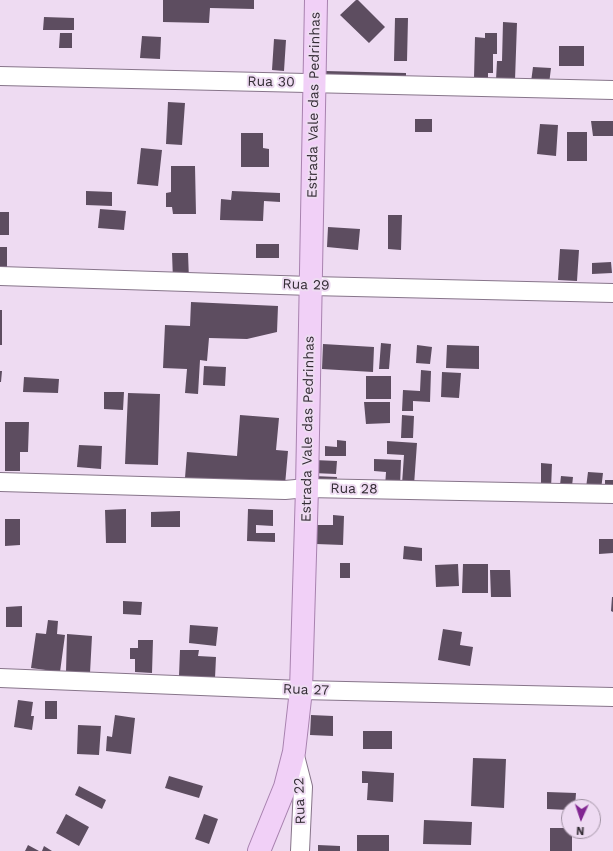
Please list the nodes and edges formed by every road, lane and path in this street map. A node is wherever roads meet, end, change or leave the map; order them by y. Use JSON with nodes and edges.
{"nodes":[{"id":1,"x":316,"y":0,"type":"edge"},
{"id":2,"x":0,"y":76,"type":"edge"},
{"id":3,"x":315,"y":83,"type":"junction"},
{"id":4,"x":613,"y":90,"type":"edge"},
{"id":5,"x":0,"y":276,"type":"edge"},
{"id":6,"x":311,"y":286,"type":"junction"},
{"id":7,"x":613,"y":293,"type":"edge"},
{"id":8,"x":0,"y":482,"type":"edge"},
{"id":9,"x":307,"y":488,"type":"junction"},
{"id":10,"x":613,"y":494,"type":"edge"},
{"id":11,"x":0,"y":678,"type":"edge"},
{"id":12,"x":301,"y":690,"type":"junction"},
{"id":13,"x":613,"y":697,"type":"edge"},
{"id":14,"x":294,"y":752,"type":"junction"},
{"id":15,"x":259,"y":851,"type":"edge"},
{"id":16,"x":300,"y":851,"type":"edge"}],
"edges":[{"from":1,"to":3,"type":"main road","name":"Estrada Vale das Pedrinhas"},
{"from":2,"to":3,"type":"street","name":"Rua 30"},
{"from":3,"to":4,"type":"street","name":"Rua 30"},
{"from":3,"to":6,"type":"main road","name":"Estrada Vale das Pedrinhas"},
{"from":5,"to":6,"type":"street","name":"Rua 29"},
{"from":6,"to":7,"type":"street","name":"Rua 29"},
{"from":6,"to":9,"type":"main road","name":"Estrada Vale das Pedrinhas"},
{"from":8,"to":9,"type":"street","name":"Rua 28"},
{"from":9,"to":10,"type":"street","name":"Rua 28"},
{"from":9,"to":12,"type":"main road","name":"Estrada Vale das Pedrinhas"},
{"from":11,"to":12,"type":"street","name":"Rua 27"},
{"from":12,"to":13,"type":"street","name":"Rua 27"},
{"from":12,"to":14,"type":"main road","name":"Estrada Vale das Pedrinhas"},
{"from":14,"to":15,"type":"main road","name":"Estrada Vale das Pedrinhas"},
{"from":14,"to":16,"type":"street","name":"Rua 22"}]}
